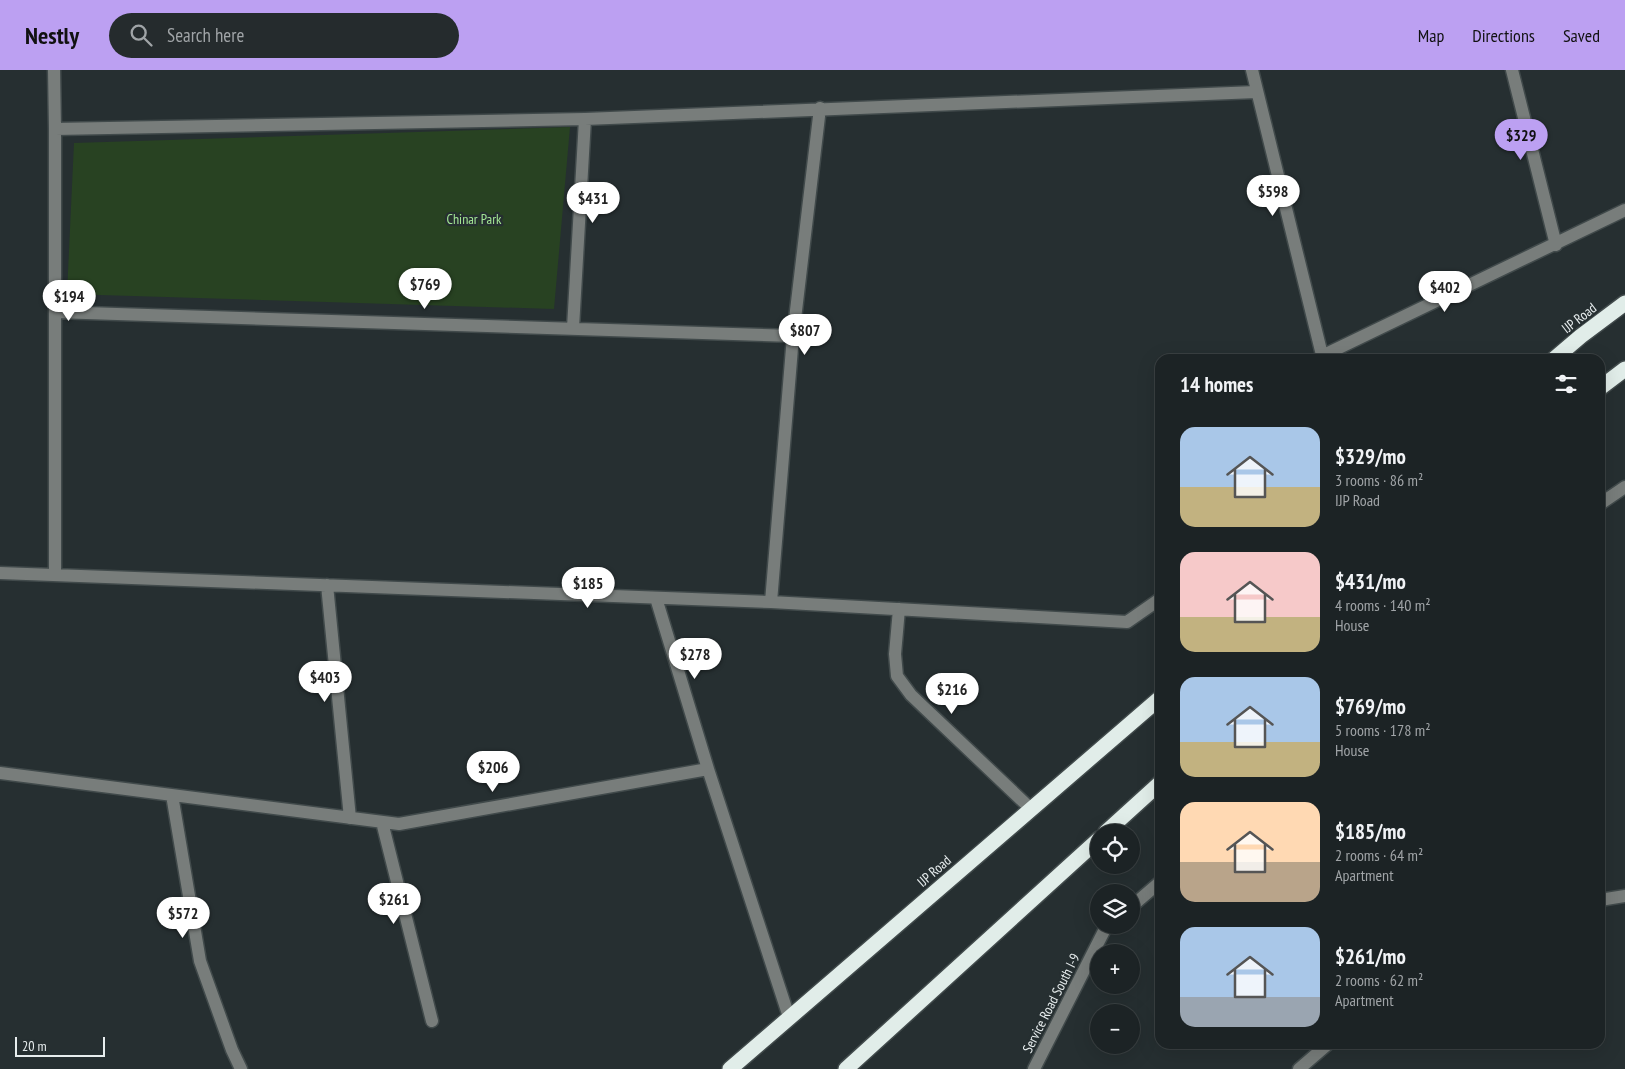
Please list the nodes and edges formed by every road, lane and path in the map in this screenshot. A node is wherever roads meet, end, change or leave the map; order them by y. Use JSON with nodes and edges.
{"nodes":[{"id":1,"x":54,"y":70,"type":"edge"},
{"id":2,"x":1252,"y":70,"type":"edge"},
{"id":3,"x":1512,"y":70,"type":"edge"},
{"id":4,"x":1256,"y":92,"type":"junction"},
{"id":5,"x":820,"y":108,"type":"junction"},
{"id":6,"x":586,"y":118,"type":"junction"},
{"id":7,"x":56,"y":129,"type":"junction"},
{"id":8,"x":1625,"y":210,"type":"edge"},
{"id":9,"x":1556,"y":244,"type":"junction"},
{"id":10,"x":1625,"y":303,"type":"edge"},
{"id":11,"x":56,"y":312,"type":"junction"},
{"id":12,"x":573,"y":328,"type":"junction"},
{"id":13,"x":793,"y":336,"type":"junction"},
{"id":14,"x":1321,"y":354,"type":"edge"},
{"id":15,"x":1328,"y":354,"type":"edge"},
{"id":16,"x":1560,"y":354,"type":"edge"},
{"id":17,"x":1625,"y":368,"type":"edge"},
{"id":18,"x":1605,"y":384,"type":"edge"},
{"id":19,"x":1625,"y":487,"type":"edge"},
{"id":20,"x":1605,"y":501,"type":"edge"},
{"id":21,"x":0,"y":573,"type":"edge"},
{"id":22,"x":55,"y":574,"type":"junction"},
{"id":23,"x":327,"y":586,"type":"junction"},
{"id":24,"x":656,"y":598,"type":"junction"},
{"id":25,"x":770,"y":602,"type":"junction"},
{"id":26,"x":1155,"y":602,"type":"edge"},
{"id":27,"x":899,"y":609,"type":"junction"},
{"id":28,"x":1155,"y":702,"type":"edge"},
{"id":29,"x":708,"y":770,"type":"junction"},
{"id":30,"x":0,"y":773,"type":"edge"},
{"id":31,"x":1155,"y":788,"type":"edge"},
{"id":32,"x":172,"y":795,"type":"junction"},
{"id":33,"x":1031,"y":809,"type":"junction"},
{"id":34,"x":350,"y":818,"type":"junction"},
{"id":35,"x":382,"y":822,"type":"junction"},
{"id":36,"x":1115,"y":824,"type":"edge"},
{"id":37,"x":1090,"y":847,"type":"edge"},
{"id":38,"x":1155,"y":886,"type":"edge"},
{"id":39,"x":1625,"y":896,"type":"edge"},
{"id":40,"x":1140,"y":899,"type":"edge"},
{"id":41,"x":1605,"y":899,"type":"edge"},
{"id":42,"x":1102,"y":934,"type":"edge"},
{"id":43,"x":789,"y":1017,"type":"junction"},
{"id":44,"x":432,"y":1021,"type":"dead end"},
{"id":45,"x":1322,"y":1049,"type":"edge"},
{"id":46,"x":241,"y":1069,"type":"edge"},
{"id":47,"x":730,"y":1069,"type":"edge"},
{"id":48,"x":846,"y":1069,"type":"edge"},
{"id":49,"x":1034,"y":1069,"type":"edge"},
{"id":50,"x":1299,"y":1069,"type":"edge"}],
"edges":[{"from":1,"to":7,"type":"street"},
{"from":2,"to":4,"type":"street"},
{"from":3,"to":9,"type":"street"},
{"from":4,"to":5,"type":"street"},
{"from":4,"to":14,"type":"street"},
{"from":5,"to":6,"type":"street"},
{"from":5,"to":13,"type":"street"},
{"from":6,"to":7,"type":"street"},
{"from":6,"to":12,"type":"street"},
{"from":7,"to":11,"type":"street"},
{"from":8,"to":9,"type":"street"},
{"from":9,"to":15,"type":"street"},
{"from":10,"to":16,"type":"highway","name":"IJP Road"},
{"from":11,"to":12,"type":"street"},
{"from":11,"to":22,"type":"street"},
{"from":12,"to":13,"type":"street"},
{"from":13,"to":25,"type":"street"},
{"from":17,"to":18,"type":"highway"},
{"from":19,"to":20,"type":"street"},
{"from":21,"to":22,"type":"street"},
{"from":22,"to":23,"type":"street"},
{"from":23,"to":24,"type":"street"},
{"from":23,"to":34,"type":"street"},
{"from":24,"to":25,"type":"street"},
{"from":24,"to":29,"type":"street"},
{"from":25,"to":27,"type":"street"},
{"from":26,"to":27,"type":"street"},
{"from":27,"to":33,"type":"street"},
{"from":28,"to":33,"type":"highway","name":"IJP Road"},
{"from":29,"to":35,"type":"street"},
{"from":29,"to":43,"type":"street"},
{"from":30,"to":32,"type":"street"},
{"from":31,"to":36,"type":"highway"},
{"from":32,"to":34,"type":"street"},
{"from":32,"to":46,"type":"street"},
{"from":33,"to":43,"type":"highway","name":"IJP Road"},
{"from":34,"to":35,"type":"street"},
{"from":35,"to":44,"type":"street"},
{"from":37,"to":48,"type":"highway"},
{"from":38,"to":40,"type":"street"},
{"from":39,"to":41,"type":"street"},
{"from":42,"to":49,"type":"street","name":"Service Road South I-9"},
{"from":43,"to":47,"type":"highway","name":"IJP Road"},
{"from":45,"to":50,"type":"street"}]}
